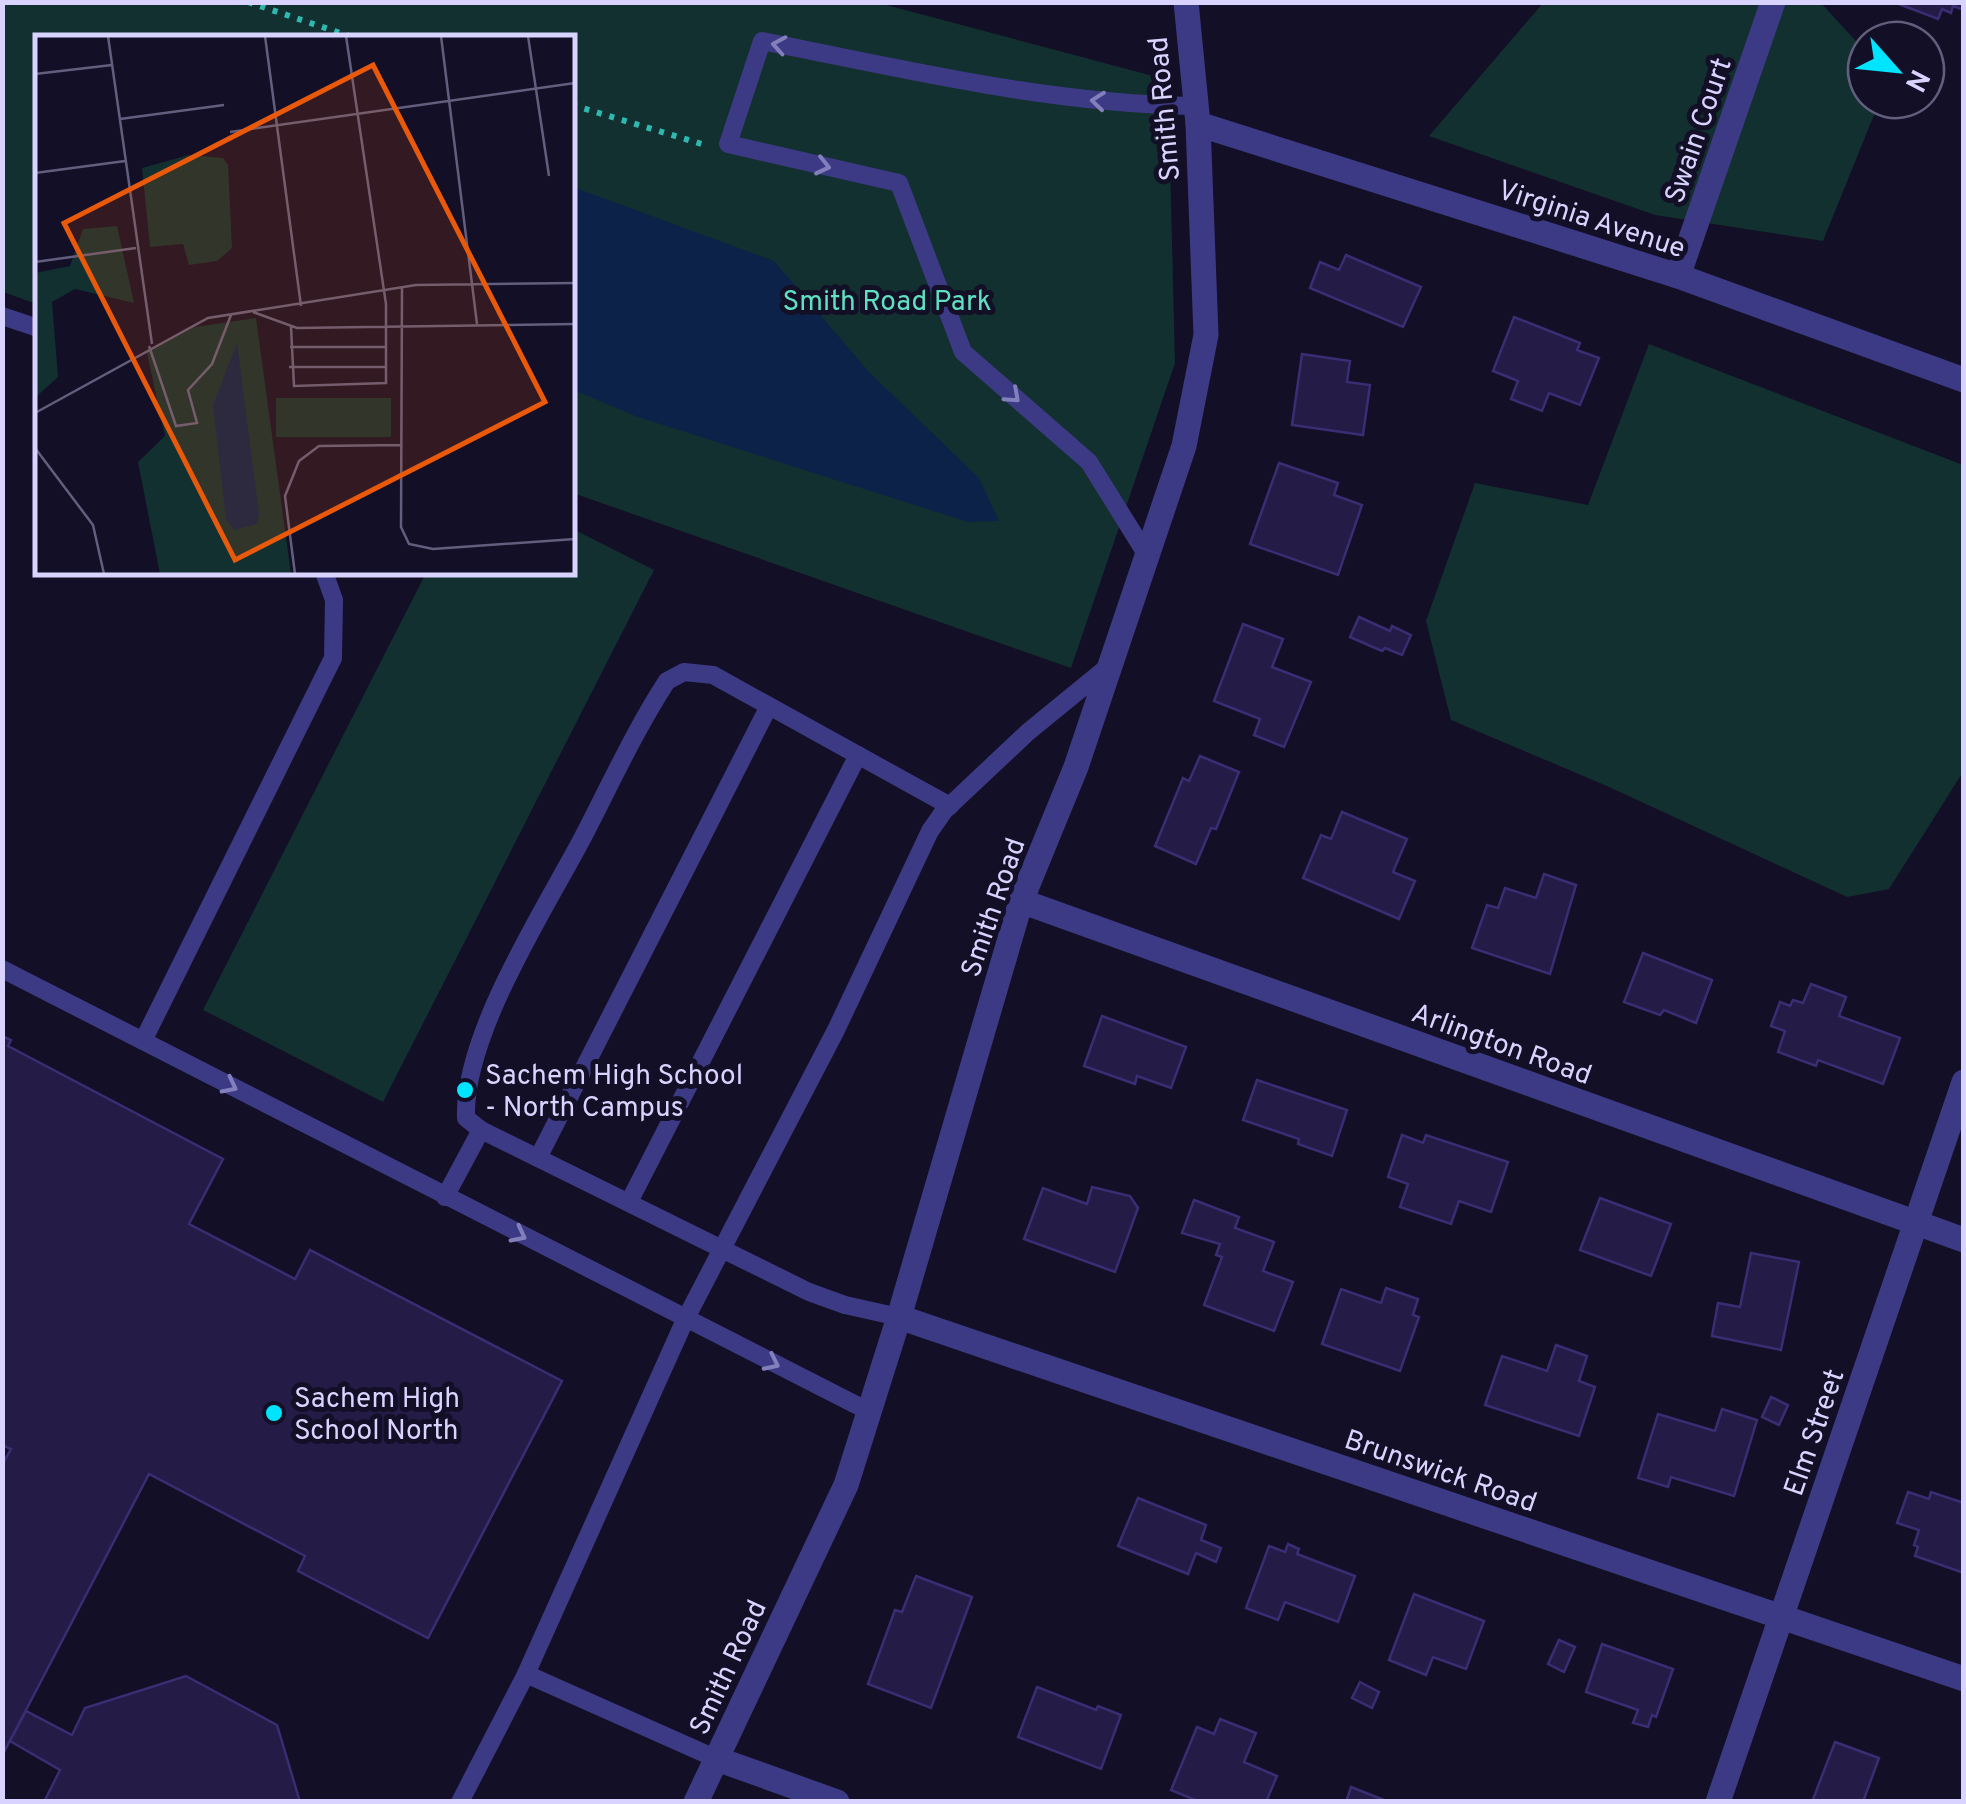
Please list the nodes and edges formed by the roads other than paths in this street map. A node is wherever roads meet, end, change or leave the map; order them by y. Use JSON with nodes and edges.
{"nodes":[{"id":1,"x":1186,"y":2,"type":"edge"},
{"id":2,"x":1773,"y":2,"type":"edge"},
{"id":3,"x":1196,"y":116,"type":"junction"},
{"id":4,"x":1678,"y":276,"type":"junction"},
{"id":5,"x":2,"y":316,"type":"edge"},
{"id":6,"x":35,"y":327,"type":"edge"},
{"id":7,"x":1964,"y":380,"type":"edge"},
{"id":8,"x":1148,"y":557,"type":"junction"},
{"id":9,"x":325,"y":575,"type":"edge"},
{"id":10,"x":1112,"y":664,"type":"junction"},
{"id":11,"x":769,"y":706,"type":"junction"},
{"id":12,"x":858,"y":755,"type":"junction"},
{"id":13,"x":950,"y":806,"type":"junction"},
{"id":14,"x":1021,"y":901,"type":"junction"},
{"id":15,"x":2,"y":969,"type":"edge"},
{"id":16,"x":143,"y":1042,"type":"junction"},
{"id":17,"x":1964,"y":1082,"type":"edge"},
{"id":18,"x":481,"y":1130,"type":"junction"},
{"id":19,"x":538,"y":1158,"type":"junction"},
{"id":20,"x":445,"y":1197,"type":"junction"},
{"id":21,"x":629,"y":1202,"type":"junction"},
{"id":22,"x":1915,"y":1224,"type":"junction"},
{"id":23,"x":1964,"y":1240,"type":"edge"},
{"id":24,"x":722,"y":1248,"type":"junction"},
{"id":25,"x":899,"y":1318,"type":"junction"},
{"id":26,"x":685,"y":1320,"type":"junction"},
{"id":27,"x":870,"y":1412,"type":"junction"},
{"id":28,"x":1782,"y":1617,"type":"junction"},
{"id":29,"x":526,"y":1674,"type":"junction"},
{"id":30,"x":1964,"y":1680,"type":"edge"},
{"id":31,"x":717,"y":1759,"type":"junction"},
{"id":32,"x":460,"y":1802,"type":"edge"},
{"id":33,"x":696,"y":1802,"type":"edge"},
{"id":34,"x":837,"y":1802,"type":"edge"},
{"id":35,"x":1718,"y":1802,"type":"edge"}],
"edges":[{"from":1,"to":3,"type":"street","name":"Smith Road"},
{"from":2,"to":4,"type":"street","name":"Swain Court"},
{"from":3,"to":4,"type":"street","name":"Virginia Avenue"},
{"from":3,"to":8,"type":"street","name":"Smith Road"},
{"from":3,"to":8,"type":"lane","one_way":true},
{"from":4,"to":7,"type":"street","name":"Virginia Avenue"},
{"from":5,"to":6,"type":"lane"},
{"from":8,"to":10,"type":"street","name":"Smith Road"},
{"from":9,"to":16,"type":"lane"},
{"from":10,"to":13,"type":"lane"},
{"from":10,"to":14,"type":"street","name":"Smith Road"},
{"from":11,"to":12,"type":"lane"},
{"from":11,"to":18,"type":"lane"},
{"from":11,"to":19,"type":"lane"},
{"from":12,"to":13,"type":"lane"},
{"from":12,"to":21,"type":"lane"},
{"from":13,"to":24,"type":"lane"},
{"from":14,"to":22,"type":"street","name":"Arlington Road"},
{"from":14,"to":25,"type":"street","name":"Smith Road"},
{"from":15,"to":16,"type":"lane"},
{"from":16,"to":20,"type":"lane","one_way":true},
{"from":17,"to":22,"type":"street","name":"Elm Street"},
{"from":18,"to":19,"type":"lane"},
{"from":18,"to":20,"type":"lane"},
{"from":19,"to":21,"type":"lane"},
{"from":20,"to":26,"type":"lane","one_way":true},
{"from":21,"to":24,"type":"lane"},
{"from":22,"to":23,"type":"street","name":"Arlington Road"},
{"from":22,"to":28,"type":"street","name":"Elm Street"},
{"from":24,"to":25,"type":"lane"},
{"from":24,"to":26,"type":"lane"},
{"from":25,"to":27,"type":"street","name":"Smith Road"},
{"from":25,"to":28,"type":"street","name":"Brunswick Road"},
{"from":26,"to":27,"type":"lane","one_way":true},
{"from":26,"to":29,"type":"lane"},
{"from":27,"to":31,"type":"street","name":"Smith Road"},
{"from":28,"to":30,"type":"street","name":"Brunswick Road"},
{"from":28,"to":35,"type":"street","name":"Elm Street"},
{"from":29,"to":31,"type":"lane"},
{"from":29,"to":32,"type":"lane"},
{"from":31,"to":33,"type":"street","name":"Smith Road"},
{"from":31,"to":34,"type":"street"}]}
